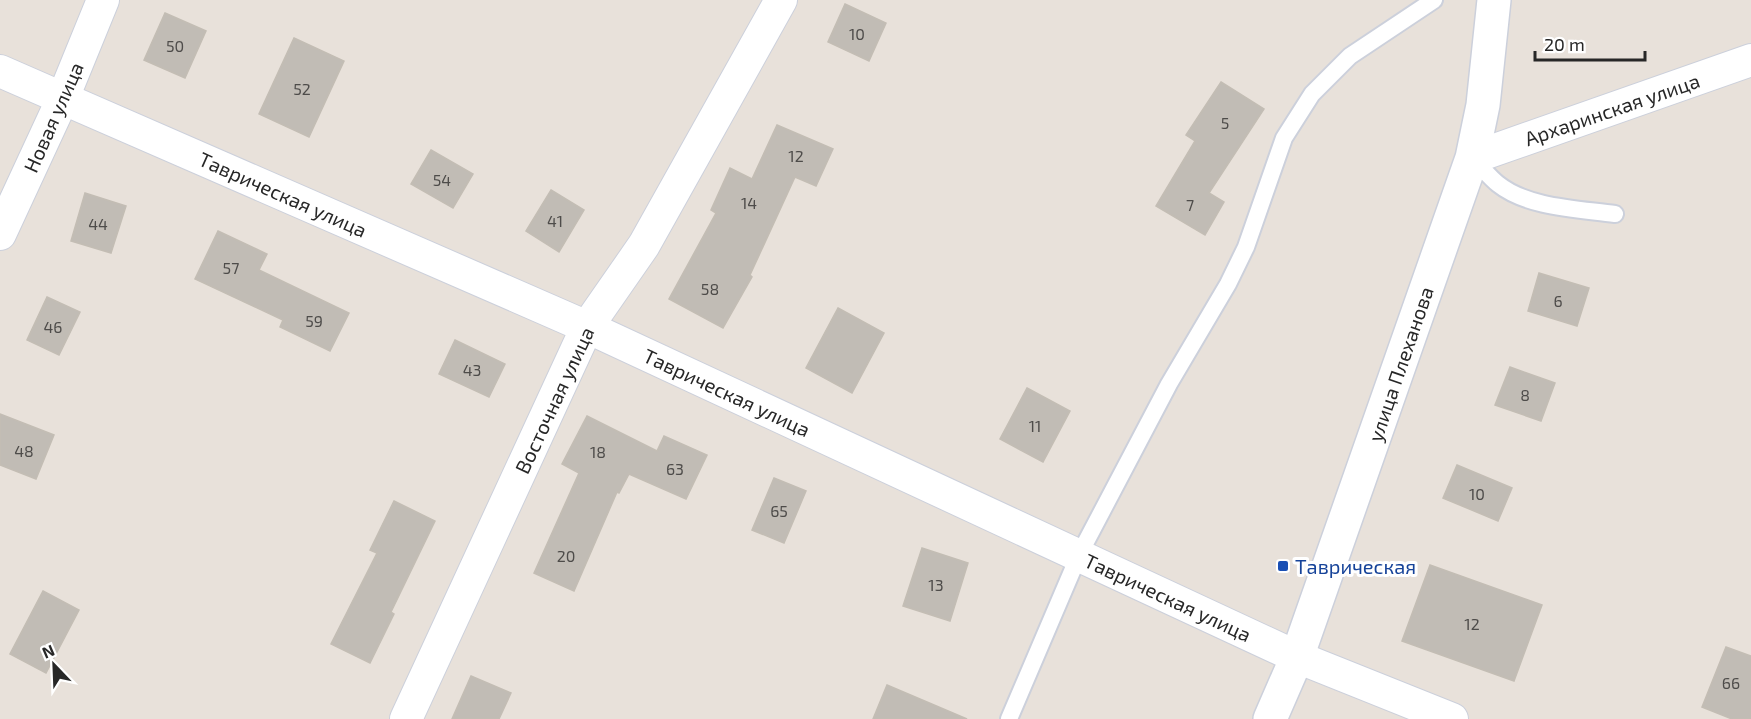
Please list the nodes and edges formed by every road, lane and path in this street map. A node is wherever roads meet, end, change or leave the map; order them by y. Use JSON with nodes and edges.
{"nodes":[{"id":1,"x":103,"y":0,"type":"edge"},
{"id":2,"x":781,"y":0,"type":"edge"},
{"id":3,"x":1434,"y":0,"type":"edge"},
{"id":4,"x":1494,"y":0,"type":"edge"},
{"id":5,"x":1751,"y":60,"type":"edge"},
{"id":6,"x":0,"y":71,"type":"edge"},
{"id":7,"x":63,"y":98,"type":"junction"},
{"id":8,"x":1472,"y":158,"type":"junction"},
{"id":9,"x":1615,"y":214,"type":"dead end"},
{"id":10,"x":0,"y":234,"type":"edge"},
{"id":11,"x":587,"y":327,"type":"junction"},
{"id":12,"x":1079,"y":555,"type":"junction"},
{"id":13,"x":1297,"y":657,"type":"junction"},
{"id":14,"x":406,"y":719,"type":"edge"},
{"id":15,"x":1009,"y":719,"type":"edge"},
{"id":16,"x":1270,"y":719,"type":"edge"},
{"id":17,"x":1452,"y":719,"type":"edge"}],
"edges":[{"from":1,"to":7,"type":"street","name":"Новая улица"},
{"from":2,"to":11,"type":"street","name":"Восточная улица"},
{"from":3,"to":12,"type":"lane"},
{"from":4,"to":8,"type":"main road","name":"улица Плеханова"},
{"from":5,"to":8,"type":"street","name":"Архаринская улица"},
{"from":6,"to":7,"type":"street","name":"Таврическая улица"},
{"from":7,"to":10,"type":"street","name":"Новая улица"},
{"from":7,"to":11,"type":"street","name":"Таврическая улица"},
{"from":8,"to":9,"type":"lane"},
{"from":8,"to":13,"type":"main road","name":"улица Плеханова"},
{"from":11,"to":12,"type":"street","name":"Таврическая улица"},
{"from":11,"to":14,"type":"street","name":"Восточная улица"},
{"from":12,"to":13,"type":"street","name":"Таврическая улица"},
{"from":12,"to":15,"type":"lane"},
{"from":13,"to":16,"type":"main road","name":"улица Плеханова"},
{"from":13,"to":17,"type":"street","name":"Таврическая улица"}]}
